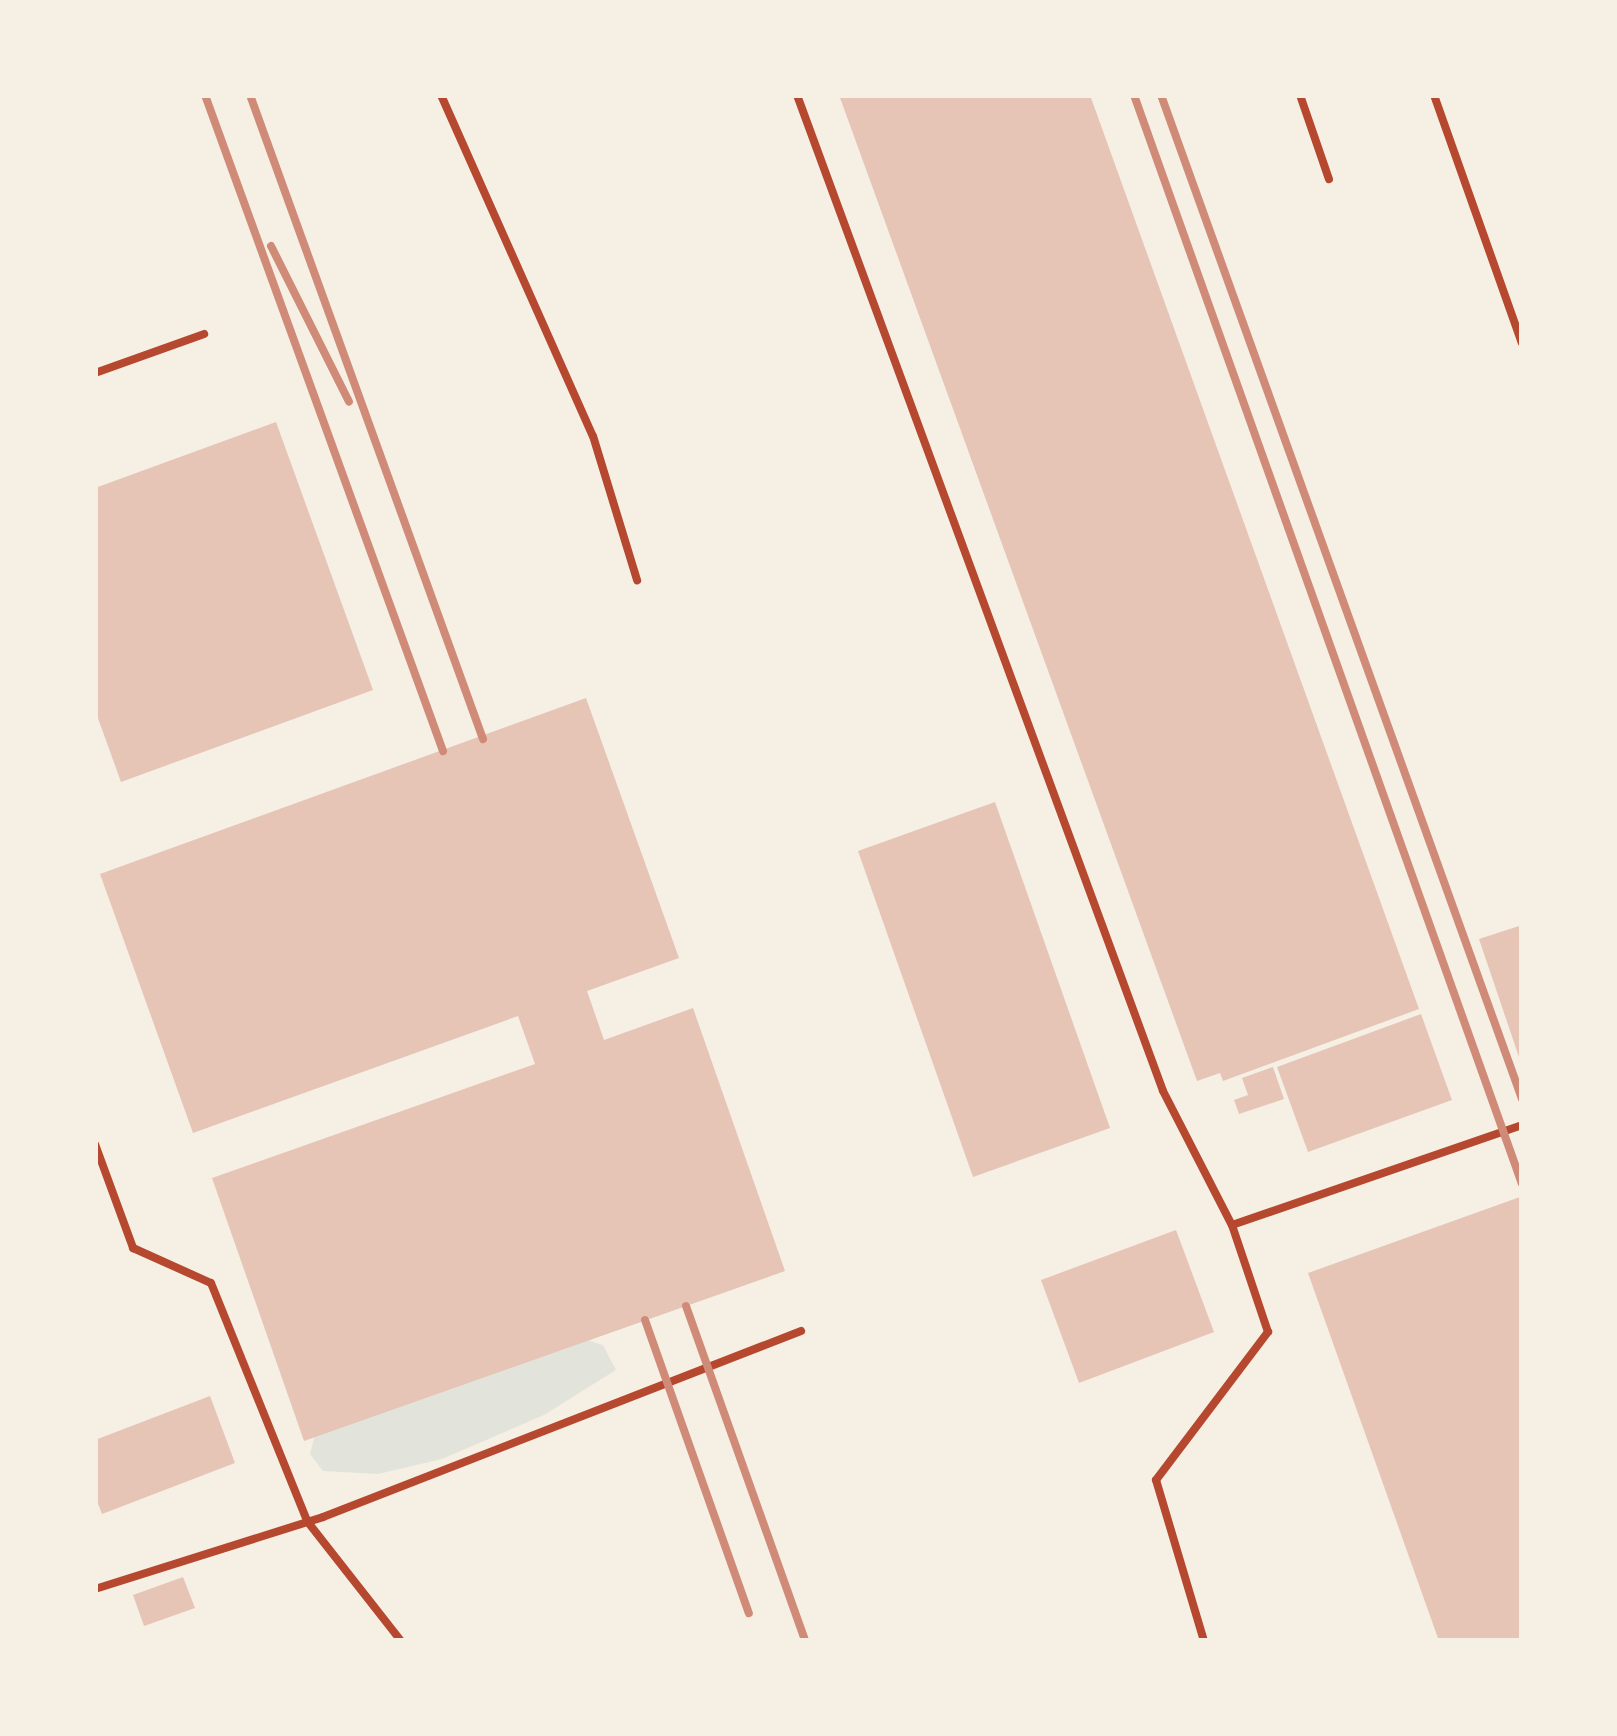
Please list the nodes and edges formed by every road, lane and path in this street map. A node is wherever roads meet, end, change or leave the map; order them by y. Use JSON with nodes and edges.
{"nodes":[{"id":1,"x":441,"y":95,"type":"edge"},
{"id":2,"x":797,"y":95,"type":"edge"},
{"id":3,"x":1300,"y":95,"type":"edge"},
{"id":4,"x":1434,"y":95,"type":"edge"},
{"id":5,"x":1329,"y":179,"type":"dead end"},
{"id":6,"x":204,"y":334,"type":"dead end"},
{"id":7,"x":1522,"y":343,"type":"edge"},
{"id":8,"x":95,"y":373,"type":"edge"},
{"id":9,"x":637,"y":580,"type":"dead end"},
{"id":10,"x":1522,"y":1125,"type":"edge"},
{"id":11,"x":95,"y":1144,"type":"edge"},
{"id":12,"x":1232,"y":1225,"type":"junction"},
{"id":13,"x":801,"y":1330,"type":"dead end"},
{"id":14,"x":307,"y":1521,"type":"junction"},
{"id":15,"x":95,"y":1589,"type":"edge"},
{"id":16,"x":401,"y":1641,"type":"edge"},
{"id":17,"x":1204,"y":1641,"type":"edge"}],
"edges":[{"from":1,"to":9,"type":"lane"},
{"from":2,"to":12,"type":"lane"},
{"from":3,"to":5,"type":"lane"},
{"from":4,"to":7,"type":"lane"},
{"from":6,"to":8,"type":"lane"},
{"from":10,"to":12,"type":"lane"},
{"from":11,"to":14,"type":"lane"},
{"from":12,"to":17,"type":"lane"},
{"from":13,"to":14,"type":"lane"},
{"from":14,"to":15,"type":"lane"},
{"from":14,"to":16,"type":"lane"}]}
